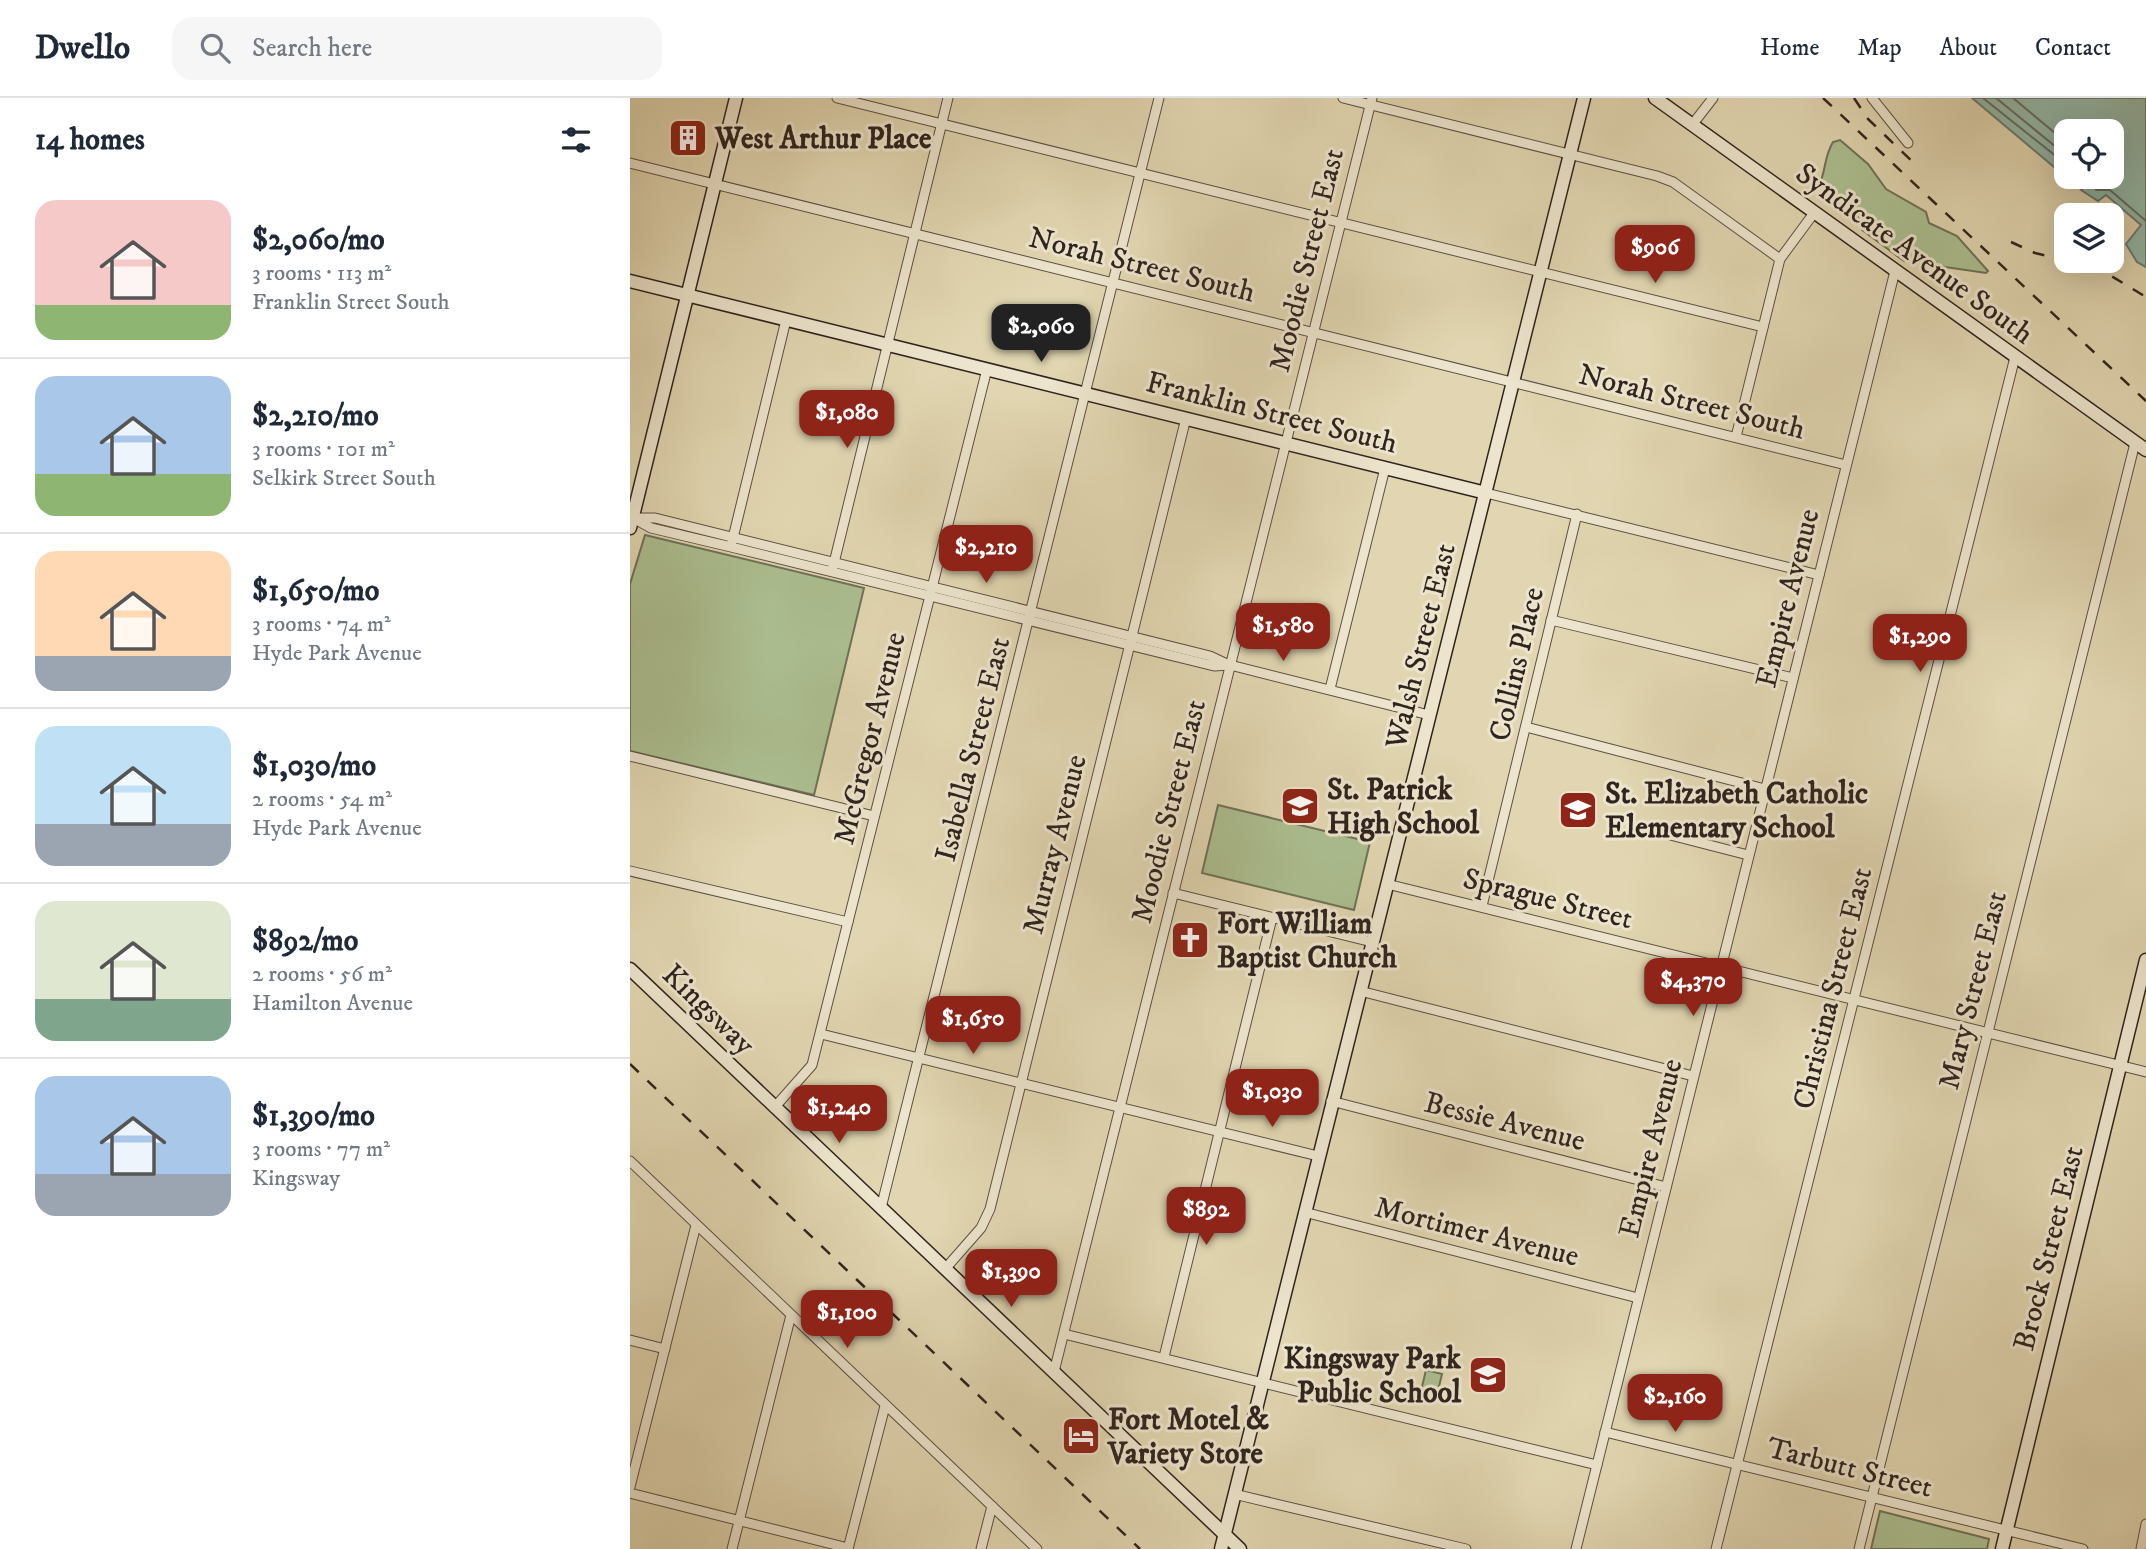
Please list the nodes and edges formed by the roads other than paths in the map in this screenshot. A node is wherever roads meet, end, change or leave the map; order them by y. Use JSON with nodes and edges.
{"nodes":[{"id":1,"x":736,"y":98,"type":"edge"},
{"id":2,"x":837,"y":98,"type":"edge"},
{"id":3,"x":948,"y":98,"type":"edge"},
{"id":4,"x":1159,"y":98,"type":"edge"},
{"id":5,"x":1343,"y":98,"type":"edge"},
{"id":6,"x":1584,"y":98,"type":"edge"},
{"id":7,"x":1655,"y":98,"type":"edge"},
{"id":8,"x":1713,"y":98,"type":"edge"},
{"id":9,"x":1871,"y":98,"type":"edge"},
{"id":10,"x":1371,"y":101,"type":"edge"},
{"id":11,"x":942,"y":124,"type":"junction"},
{"id":12,"x":1692,"y":125,"type":"junction"},
{"id":13,"x":1908,"y":143,"type":"dead end"},
{"id":14,"x":1570,"y":155,"type":"junction"},
{"id":15,"x":630,"y":163,"type":"edge"},
{"id":16,"x":1140,"y":172,"type":"junction"},
{"id":17,"x":715,"y":184,"type":"junction"},
{"id":18,"x":1814,"y":213,"type":"junction"},
{"id":19,"x":1340,"y":222,"type":"junction"},
{"id":20,"x":915,"y":234,"type":"junction"},
{"id":21,"x":1780,"y":259,"type":"junction"},
{"id":22,"x":1541,"y":271,"type":"junction"},
{"id":23,"x":1895,"y":271,"type":"junction"},
{"id":24,"x":630,"y":281,"type":"edge"},
{"id":25,"x":1114,"y":282,"type":"junction"},
{"id":26,"x":687,"y":295,"type":"junction"},
{"id":27,"x":786,"y":320,"type":"junction"},
{"id":28,"x":1763,"y":327,"type":"junction"},
{"id":29,"x":1313,"y":331,"type":"junction"},
{"id":30,"x":888,"y":344,"type":"junction"},
{"id":31,"x":2015,"y":357,"type":"junction"},
{"id":32,"x":987,"y":369,"type":"junction"},
{"id":33,"x":1513,"y":383,"type":"junction"},
{"id":34,"x":1086,"y":393,"type":"junction"},
{"id":35,"x":1186,"y":418,"type":"junction"},
{"id":36,"x":1736,"y":437,"type":"junction"},
{"id":37,"x":1286,"y":442,"type":"junction"},
{"id":38,"x":2141,"y":446,"type":"edge"},
{"id":39,"x":1846,"y":465,"type":"junction"},
{"id":40,"x":1385,"y":468,"type":"junction"},
{"id":41,"x":1486,"y":493,"type":"junction"},
{"id":42,"x":1577,"y":514,"type":"junction"},
{"id":43,"x":631,"y":521,"type":"edge"},
{"id":44,"x":732,"y":543,"type":"junction"},
{"id":45,"x":833,"y":567,"type":"junction"},
{"id":46,"x":1819,"y":575,"type":"junction"},
{"id":47,"x":931,"y":592,"type":"junction"},
{"id":48,"x":1031,"y":616,"type":"junction"},
{"id":49,"x":1551,"y":620,"type":"junction"},
{"id":50,"x":1131,"y":641,"type":"junction"},
{"id":51,"x":1230,"y":665,"type":"junction"},
{"id":52,"x":1793,"y":678,"type":"junction"},
{"id":53,"x":1330,"y":690,"type":"junction"},
{"id":54,"x":1429,"y":715,"type":"junction"},
{"id":55,"x":1526,"y":727,"type":"junction"},
{"id":56,"x":630,"y":756,"type":"edge"},
{"id":57,"x":1765,"y":789,"type":"junction"},
{"id":58,"x":874,"y":816,"type":"junction"},
{"id":59,"x":1643,"y":828,"type":"dead end"},
{"id":60,"x":1748,"y":855,"type":"junction"},
{"id":61,"x":630,"y":870,"type":"edge"},
{"id":62,"x":1387,"y":884,"type":"junction"},
{"id":63,"x":1173,"y":893,"type":"junction"},
{"id":64,"x":1482,"y":906,"type":"junction"},
{"id":65,"x":1272,"y":918,"type":"junction"},
{"id":66,"x":848,"y":922,"type":"junction"},
{"id":67,"x":1372,"y":942,"type":"junction"},
{"id":68,"x":2146,"y":960,"type":"edge"},
{"id":69,"x":1721,"y":967,"type":"junction"},
{"id":70,"x":630,"y":970,"type":"edge"},
{"id":71,"x":1360,"y":990,"type":"junction"},
{"id":72,"x":1854,"y":999,"type":"junction"},
{"id":73,"x":1987,"y":1033,"type":"junction"},
{"id":74,"x":821,"y":1034,"type":"junction"},
{"id":75,"x":920,"y":1058,"type":"junction"},
{"id":76,"x":2120,"y":1066,"type":"junction"},
{"id":77,"x":2146,"y":1072,"type":"edge"},
{"id":78,"x":1693,"y":1076,"type":"junction"},
{"id":79,"x":1019,"y":1082,"type":"junction"},
{"id":80,"x":1331,"y":1101,"type":"junction"},
{"id":81,"x":1120,"y":1107,"type":"junction"},
{"id":82,"x":774,"y":1108,"type":"junction"},
{"id":83,"x":1219,"y":1131,"type":"junction"},
{"id":84,"x":1318,"y":1156,"type":"junction"},
{"id":85,"x":630,"y":1161,"type":"edge"},
{"id":86,"x":1666,"y":1187,"type":"junction"},
{"id":87,"x":881,"y":1208,"type":"junction"},
{"id":88,"x":1304,"y":1212,"type":"junction"},
{"id":89,"x":696,"y":1225,"type":"junction"},
{"id":90,"x":945,"y":1269,"type":"junction"},
{"id":91,"x":1638,"y":1298,"type":"junction"},
{"id":92,"x":791,"y":1315,"type":"junction"},
{"id":93,"x":1064,"y":1334,"type":"junction"},
{"id":94,"x":630,"y":1340,"type":"edge"},
{"id":95,"x":665,"y":1349,"type":"junction"},
{"id":96,"x":1164,"y":1357,"type":"junction"},
{"id":97,"x":1054,"y":1372,"type":"junction"},
{"id":98,"x":1262,"y":1381,"type":"junction"},
{"id":99,"x":885,"y":1406,"type":"junction"},
{"id":100,"x":1605,"y":1432,"type":"junction"},
{"id":101,"x":1737,"y":1464,"type":"junction"},
{"id":102,"x":1597,"y":1465,"type":"junction"},
{"id":103,"x":630,"y":1487,"type":"edge"},
{"id":104,"x":630,"y":1493,"type":"edge"},
{"id":105,"x":1234,"y":1494,"type":"junction"},
{"id":106,"x":1872,"y":1498,"type":"junction"},
{"id":107,"x":992,"y":1506,"type":"junction"},
{"id":108,"x":740,"y":1520,"type":"junction"},
{"id":109,"x":2146,"y":1524,"type":"edge"},
{"id":110,"x":2007,"y":1531,"type":"junction"},
{"id":111,"x":1225,"y":1533,"type":"junction"},
{"id":112,"x":848,"y":1548,"type":"edge"},
{"id":113,"x":732,"y":1549,"type":"edge"},
{"id":114,"x":981,"y":1549,"type":"edge"},
{"id":115,"x":1037,"y":1549,"type":"edge"},
{"id":116,"x":1221,"y":1549,"type":"edge"},
{"id":117,"x":1238,"y":1549,"type":"edge"},
{"id":118,"x":1466,"y":1549,"type":"edge"},
{"id":119,"x":1576,"y":1549,"type":"edge"},
{"id":120,"x":1716,"y":1549,"type":"edge"},
{"id":121,"x":1859,"y":1549,"type":"edge"},
{"id":122,"x":2002,"y":1549,"type":"edge"},
{"id":123,"x":2083,"y":1549,"type":"edge"},
{"id":124,"x":2141,"y":1549,"type":"edge"}],
"edges":[{"from":1,"to":17,"type":"street"},
{"from":2,"to":11,"type":"street"},
{"from":3,"to":11,"type":"street"},
{"from":4,"to":16,"type":"street","name":"Isabella Street East"},
{"from":5,"to":10,"type":"street"},
{"from":6,"to":14,"type":"street","name":"Walsh Street East"},
{"from":7,"to":12,"type":"street","name":"Syndicate Avenue South"},
{"from":8,"to":12,"type":"street"},
{"from":9,"to":13,"type":"street"},
{"from":10,"to":14,"type":"street"},
{"from":10,"to":19,"type":"street","name":"Moodie Street East"},
{"from":11,"to":16,"type":"street"},
{"from":11,"to":20,"type":"street"},
{"from":12,"to":18,"type":"street","name":"Syndicate Avenue South"},
{"from":14,"to":21,"type":"street"},
{"from":14,"to":22,"type":"street","name":"Walsh Street East"},
{"from":15,"to":17,"type":"street","name":"Norah Street South"},
{"from":16,"to":19,"type":"street"},
{"from":16,"to":25,"type":"street","name":"Isabella Street East"},
{"from":17,"to":20,"type":"street","name":"Norah Street South"},
{"from":17,"to":26,"type":"street"},
{"from":18,"to":21,"type":"street"},
{"from":18,"to":23,"type":"street","name":"Syndicate Avenue South"},
{"from":19,"to":22,"type":"street"},
{"from":19,"to":29,"type":"street","name":"Moodie Street East"},
{"from":20,"to":25,"type":"street","name":"Norah Street South"},
{"from":20,"to":30,"type":"street"},
{"from":21,"to":28,"type":"street"},
{"from":22,"to":28,"type":"street"},
{"from":22,"to":33,"type":"street","name":"Walsh Street East"},
{"from":23,"to":31,"type":"street","name":"Syndicate Avenue South"},
{"from":23,"to":39,"type":"street","name":"Empire Avenue"},
{"from":24,"to":26,"type":"street","name":"Franklin Street South"},
{"from":25,"to":29,"type":"street","name":"Norah Street South"},
{"from":25,"to":34,"type":"street","name":"Isabella Street East"},
{"from":26,"to":27,"type":"street","name":"Franklin Street South"},
{"from":26,"to":43,"type":"street"},
{"from":27,"to":30,"type":"street","name":"Franklin Street South"},
{"from":27,"to":44,"type":"street"},
{"from":28,"to":36,"type":"street"},
{"from":29,"to":33,"type":"street","name":"Norah Street South"},
{"from":29,"to":37,"type":"street","name":"Moodie Street East"},
{"from":30,"to":32,"type":"street","name":"Franklin Street South"},
{"from":30,"to":45,"type":"street"},
{"from":31,"to":38,"type":"street","name":"Syndicate Avenue South"},
{"from":31,"to":72,"type":"street","name":"Christina Street East"},
{"from":32,"to":34,"type":"street","name":"Franklin Street South"},
{"from":32,"to":47,"type":"street","name":"McGregor Avenue"},
{"from":33,"to":36,"type":"street","name":"Norah Street South"},
{"from":33,"to":41,"type":"street","name":"Walsh Street East"},
{"from":34,"to":35,"type":"street","name":"Franklin Street South"},
{"from":34,"to":48,"type":"street","name":"Isabella Street East"},
{"from":35,"to":37,"type":"street","name":"Franklin Street South"},
{"from":35,"to":50,"type":"street","name":"Murray Avenue"},
{"from":36,"to":39,"type":"street","name":"Norah Street South"},
{"from":37,"to":40,"type":"street","name":"Franklin Street South"},
{"from":37,"to":51,"type":"street","name":"Moodie Street East"},
{"from":38,"to":73,"type":"street","name":"Mary Street East"},
{"from":39,"to":46,"type":"street","name":"Empire Avenue"},
{"from":40,"to":41,"type":"street","name":"Franklin Street South"},
{"from":40,"to":53,"type":"street"},
{"from":41,"to":42,"type":"street","name":"Franklin Street South"},
{"from":41,"to":54,"type":"street","name":"Walsh Street East"},
{"from":42,"to":46,"type":"street","name":"Franklin Street South"},
{"from":42,"to":49,"type":"street","name":"Collins Place"},
{"from":43,"to":44,"type":"street"},
{"from":44,"to":45,"type":"street"},
{"from":45,"to":47,"type":"street"},
{"from":46,"to":52,"type":"street","name":"Empire Avenue"},
{"from":47,"to":48,"type":"street"},
{"from":47,"to":58,"type":"street","name":"McGregor Avenue"},
{"from":48,"to":50,"type":"street"},
{"from":48,"to":75,"type":"street","name":"Isabella Street East"},
{"from":49,"to":52,"type":"street"},
{"from":49,"to":55,"type":"street","name":"Collins Place"},
{"from":50,"to":51,"type":"street"},
{"from":50,"to":79,"type":"street","name":"Murray Avenue"},
{"from":51,"to":53,"type":"street"},
{"from":51,"to":63,"type":"street","name":"Moodie Street East"},
{"from":52,"to":57,"type":"street","name":"Empire Avenue"},
{"from":53,"to":54,"type":"street"},
{"from":54,"to":62,"type":"street","name":"Walsh Street East"},
{"from":55,"to":57,"type":"street"},
{"from":55,"to":64,"type":"street","name":"Collins Place"},
{"from":56,"to":58,"type":"street"},
{"from":57,"to":60,"type":"street","name":"Empire Avenue"},
{"from":58,"to":66,"type":"street","name":"McGregor Avenue"},
{"from":59,"to":60,"type":"street"},
{"from":60,"to":69,"type":"street","name":"Empire Avenue"},
{"from":61,"to":66,"type":"street"},
{"from":62,"to":64,"type":"street","name":"Sprague Street"},
{"from":62,"to":67,"type":"street","name":"Walsh Street East"},
{"from":63,"to":65,"type":"street"},
{"from":63,"to":81,"type":"street","name":"Moodie Street East"},
{"from":64,"to":69,"type":"street","name":"Sprague Street"},
{"from":65,"to":67,"type":"street"},
{"from":65,"to":83,"type":"street"},
{"from":66,"to":74,"type":"street","name":"McGregor Avenue"},
{"from":67,"to":71,"type":"street","name":"Walsh Street East"},
{"from":68,"to":76,"type":"street","name":"Brock Street East"},
{"from":69,"to":72,"type":"street","name":"Sprague Street"},
{"from":69,"to":78,"type":"street","name":"Empire Avenue"},
{"from":70,"to":82,"type":"street","name":"Kingsway"},
{"from":71,"to":78,"type":"street"},
{"from":71,"to":80,"type":"street","name":"Walsh Street East"},
{"from":72,"to":73,"type":"street","name":"Sprague Street"},
{"from":72,"to":101,"type":"street","name":"Christina Street East"},
{"from":73,"to":76,"type":"street","name":"Sprague Street"},
{"from":73,"to":106,"type":"street","name":"Mary Street East"},
{"from":74,"to":75,"type":"street"},
{"from":74,"to":82,"type":"street","name":"McGregor Avenue"},
{"from":75,"to":79,"type":"street"},
{"from":75,"to":87,"type":"street","name":"Isabella Street East"},
{"from":76,"to":77,"type":"street","name":"Sprague Street"},
{"from":76,"to":110,"type":"street","name":"Brock Street East"},
{"from":78,"to":86,"type":"street","name":"Empire Avenue"},
{"from":79,"to":81,"type":"street"},
{"from":79,"to":90,"type":"street","name":"Murray Avenue"},
{"from":80,"to":84,"type":"street","name":"Walsh Street East"},
{"from":80,"to":86,"type":"street","name":"Bessie Avenue"},
{"from":81,"to":83,"type":"street"},
{"from":81,"to":93,"type":"street","name":"Moodie Street East"},
{"from":82,"to":87,"type":"street","name":"Kingsway"},
{"from":83,"to":84,"type":"street"},
{"from":83,"to":96,"type":"street"},
{"from":84,"to":88,"type":"street","name":"Walsh Street East"},
{"from":85,"to":89,"type":"street"},
{"from":86,"to":91,"type":"street","name":"Empire Avenue"},
{"from":87,"to":90,"type":"street","name":"Kingsway"},
{"from":88,"to":91,"type":"street","name":"Mortimer Avenue"},
{"from":88,"to":98,"type":"street","name":"Walsh Street East"},
{"from":89,"to":92,"type":"street"},
{"from":89,"to":95,"type":"street"},
{"from":90,"to":97,"type":"street","name":"Kingsway"},
{"from":91,"to":100,"type":"street","name":"Empire Avenue"},
{"from":92,"to":99,"type":"street"},
{"from":92,"to":108,"type":"street"},
{"from":93,"to":96,"type":"street"},
{"from":93,"to":97,"type":"street","name":"Moodie Street East"},
{"from":94,"to":95,"type":"street"},
{"from":95,"to":103,"type":"street"},
{"from":96,"to":98,"type":"street"},
{"from":97,"to":111,"type":"street","name":"Kingsway"},
{"from":98,"to":102,"type":"street"},
{"from":98,"to":105,"type":"street","name":"Walsh Street East"},
{"from":99,"to":107,"type":"street"},
{"from":99,"to":112,"type":"street"},
{"from":100,"to":101,"type":"street","name":"Tarbutt Street"},
{"from":100,"to":102,"type":"street","name":"Empire Avenue"},
{"from":101,"to":106,"type":"street","name":"Tarbutt Street"},
{"from":101,"to":120,"type":"street","name":"Christina Street East"},
{"from":102,"to":119,"type":"street","name":"Empire Avenue"},
{"from":104,"to":108,"type":"street"},
{"from":105,"to":111,"type":"street","name":"Walsh Street East"},
{"from":105,"to":118,"type":"street"},
{"from":106,"to":110,"type":"street","name":"Tarbutt Street"},
{"from":106,"to":121,"type":"street","name":"Mary Street East"},
{"from":107,"to":114,"type":"street"},
{"from":107,"to":115,"type":"street"},
{"from":108,"to":112,"type":"street"},
{"from":108,"to":113,"type":"street"},
{"from":109,"to":124,"type":"street"},
{"from":110,"to":122,"type":"street","name":"Brock Street East"},
{"from":110,"to":123,"type":"street","name":"Tarbutt Street"},
{"from":111,"to":116,"type":"street","name":"Walsh Street East"},
{"from":111,"to":117,"type":"street"}]}
